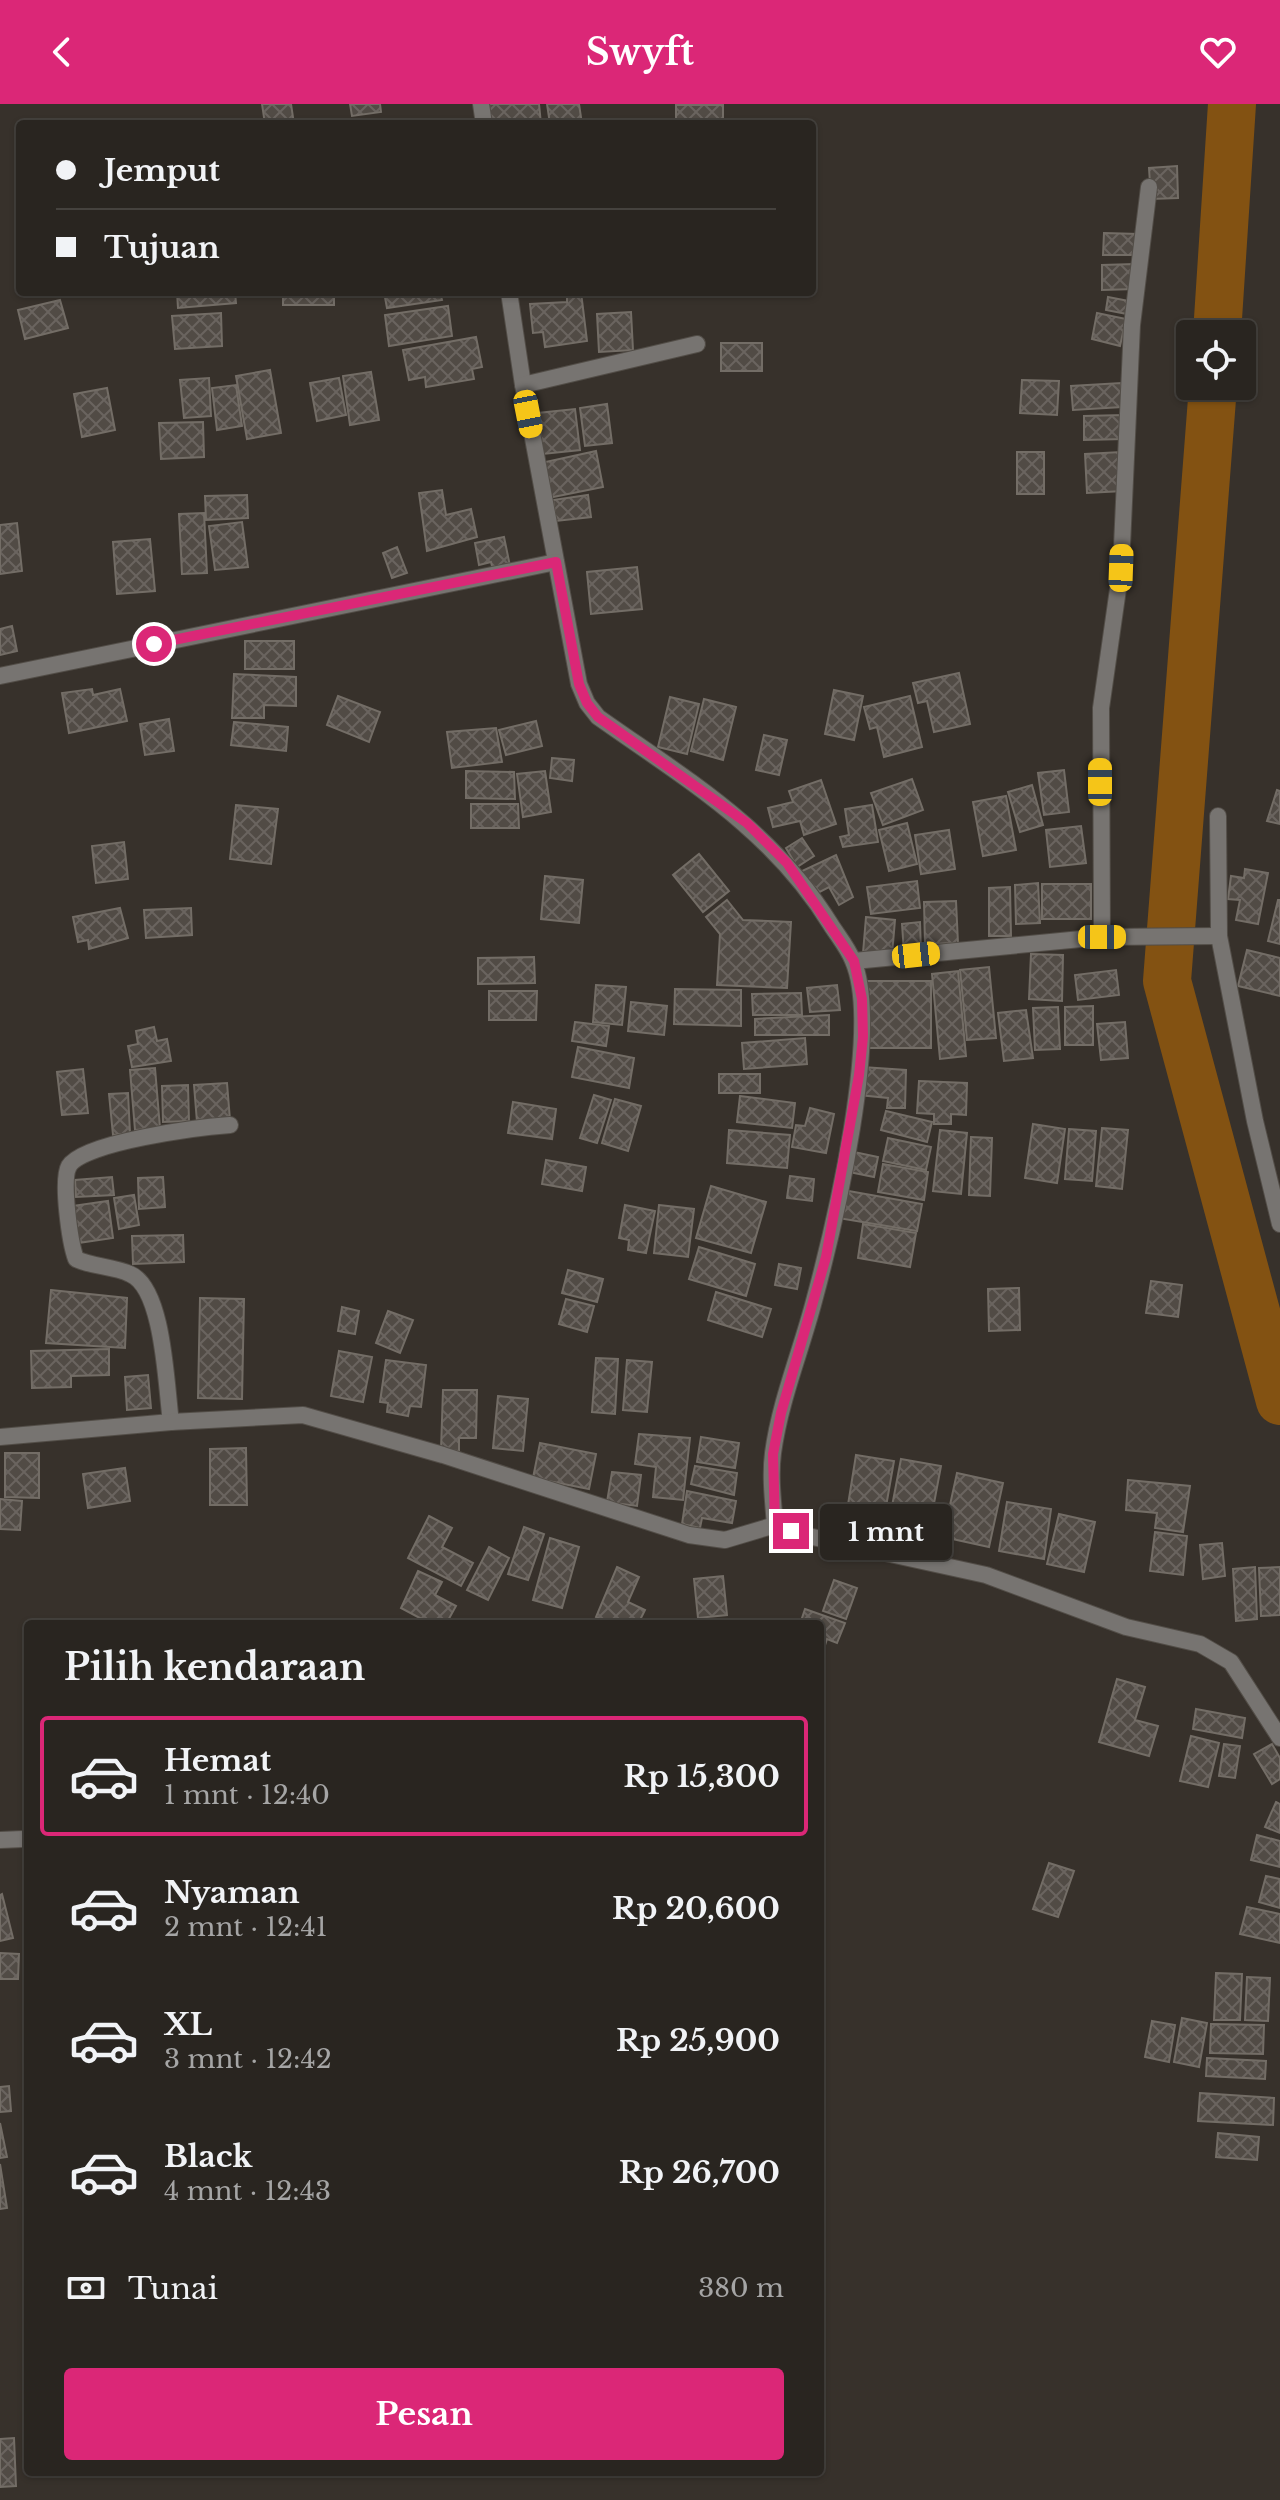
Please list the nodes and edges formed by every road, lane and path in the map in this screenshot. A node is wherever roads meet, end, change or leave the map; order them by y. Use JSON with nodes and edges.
{"nodes":[{"id":1,"x":1149,"y":187,"type":"dead end"},
{"id":2,"x":510,"y":296,"type":"edge"},
{"id":3,"x":697,"y":344,"type":"dead end"},
{"id":4,"x":523,"y":385,"type":"junction"},
{"id":5,"x":556,"y":562,"type":"junction"},
{"id":6,"x":0,"y":676,"type":"edge"},
{"id":7,"x":1218,"y":816,"type":"dead end"},
{"id":8,"x":1212,"y":936,"type":"junction"},
{"id":9,"x":1102,"y":937,"type":"junction"},
{"id":10,"x":854,"y":961,"type":"junction"},
{"id":11,"x":230,"y":1125,"type":"dead end"},
{"id":12,"x":1280,"y":1224,"type":"edge"},
{"id":13,"x":171,"y":1422,"type":"junction"},
{"id":14,"x":0,"y":1437,"type":"edge"},
{"id":15,"x":775,"y":1525,"type":"junction"},
{"id":16,"x":1280,"y":1738,"type":"edge"},
{"id":17,"x":23,"y":1839,"type":"dead end"},
{"id":18,"x":0,"y":1840,"type":"edge"}],
"edges":[{"from":1,"to":9,"type":"street"},
{"from":2,"to":4,"type":"street"},
{"from":3,"to":4,"type":"street"},
{"from":4,"to":5,"type":"street"},
{"from":5,"to":6,"type":"street"},
{"from":5,"to":10,"type":"street"},
{"from":7,"to":8,"type":"street"},
{"from":8,"to":9,"type":"street"},
{"from":8,"to":12,"type":"street"},
{"from":9,"to":10,"type":"street"},
{"from":10,"to":15,"type":"street"},
{"from":11,"to":13,"type":"street"},
{"from":13,"to":14,"type":"street"},
{"from":13,"to":15,"type":"street"},
{"from":15,"to":16,"type":"street"},
{"from":17,"to":18,"type":"street"}]}
